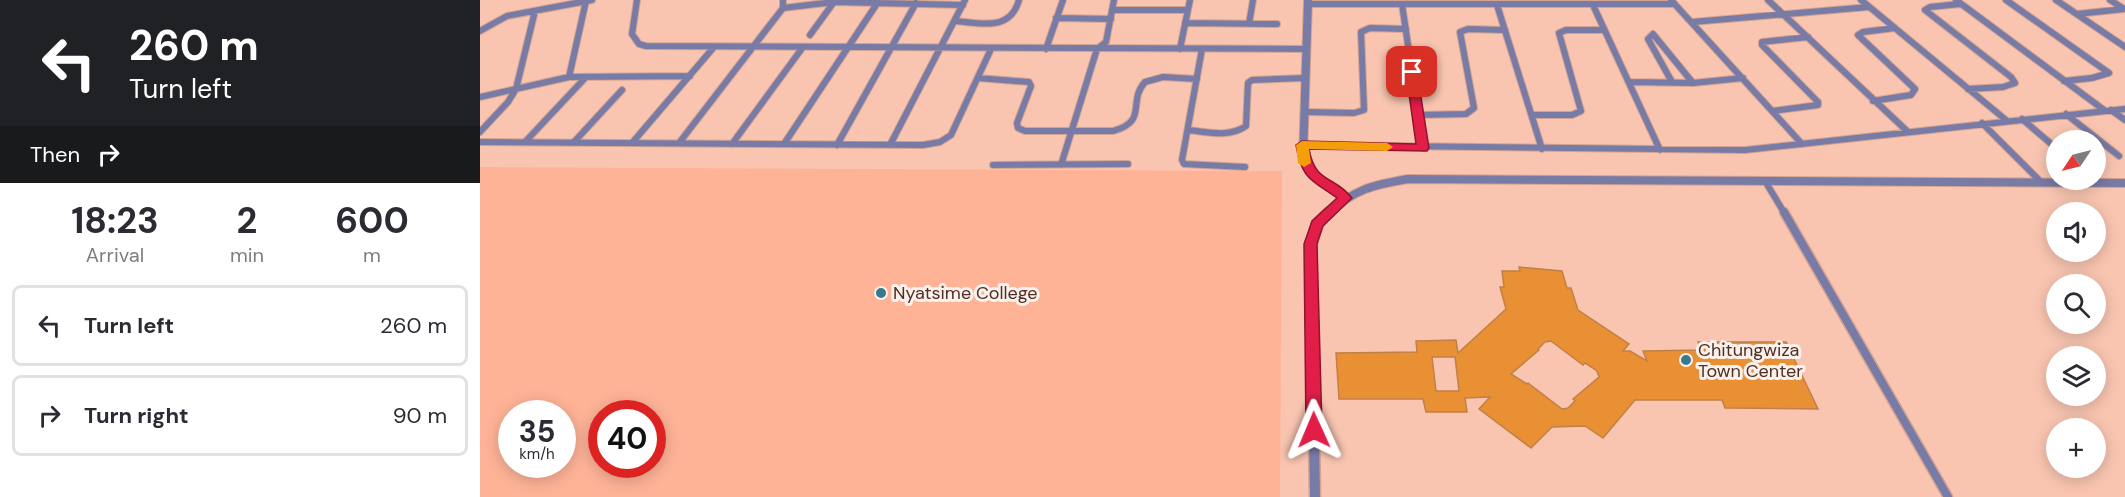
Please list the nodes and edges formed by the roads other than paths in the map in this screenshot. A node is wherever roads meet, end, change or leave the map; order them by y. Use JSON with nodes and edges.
{"nodes":[{"id":1,"x":637,"y":0,"type":"edge"},
{"id":2,"x":783,"y":0,"type":"edge"},
{"id":3,"x":1019,"y":0,"type":"edge"},
{"id":4,"x":1063,"y":0,"type":"edge"},
{"id":5,"x":1114,"y":0,"type":"edge"},
{"id":6,"x":1190,"y":0,"type":"edge"},
{"id":7,"x":1253,"y":0,"type":"edge"},
{"id":8,"x":1768,"y":0,"type":"edge"},
{"id":9,"x":1861,"y":0,"type":"edge"},
{"id":10,"x":2006,"y":0,"type":"edge"},
{"id":11,"x":2056,"y":0,"type":"edge"},
{"id":12,"x":2110,"y":0,"type":"edge"},
{"id":13,"x":589,"y":1,"type":"edge"},
{"id":14,"x":834,"y":2,"type":"junction"},
{"id":15,"x":878,"y":2,"type":"junction"},
{"id":16,"x":964,"y":2,"type":"edge"},
{"id":17,"x":1307,"y":2,"type":"edge"},
{"id":18,"x":1673,"y":2,"type":"edge"},
{"id":19,"x":1958,"y":2,"type":"edge"},
{"id":20,"x":916,"y":3,"type":"junction"},
{"id":21,"x":1402,"y":4,"type":"junction"},
{"id":22,"x":1497,"y":5,"type":"junction"},
{"id":23,"x":1593,"y":5,"type":"junction"},
{"id":24,"x":1869,"y":7,"type":"junction"},
{"id":25,"x":783,"y":8,"type":"junction"},
{"id":26,"x":1112,"y":10,"type":"junction"},
{"id":27,"x":1187,"y":10,"type":"junction"},
{"id":28,"x":535,"y":11,"type":"junction"},
{"id":29,"x":1784,"y":14,"type":"junction"},
{"id":30,"x":2078,"y":14,"type":"junction"},
{"id":31,"x":1056,"y":18,"type":"junction"},
{"id":32,"x":1111,"y":19,"type":"junction"},
{"id":33,"x":955,"y":21,"type":"junction"},
{"id":34,"x":1692,"y":22,"type":"junction"},
{"id":35,"x":1185,"y":23,"type":"junction"},
{"id":36,"x":1249,"y":24,"type":"junction"},
{"id":37,"x":1277,"y":24,"type":"dead end"},
{"id":38,"x":1406,"y":28,"type":"junction"},
{"id":39,"x":1895,"y":28,"type":"junction"},
{"id":40,"x":480,"y":30,"type":"edge"},
{"id":41,"x":1505,"y":30,"type":"junction"},
{"id":42,"x":1604,"y":30,"type":"junction"},
{"id":43,"x":810,"y":35,"type":"dead end"},
{"id":44,"x":1808,"y":37,"type":"junction"},
{"id":45,"x":2125,"y":39,"type":"edge"},
{"id":46,"x":2116,"y":40,"type":"junction"},
{"id":47,"x":2125,"y":46,"type":"edge"},
{"id":48,"x":714,"y":47,"type":"junction"},
{"id":49,"x":754,"y":47,"type":"junction"},
{"id":50,"x":849,"y":47,"type":"junction"},
{"id":51,"x":893,"y":47,"type":"junction"},
{"id":52,"x":803,"y":48,"type":"junction"},
{"id":53,"x":939,"y":48,"type":"junction"},
{"id":54,"x":991,"y":49,"type":"junction"},
{"id":55,"x":1046,"y":49,"type":"junction"},
{"id":56,"x":1097,"y":49,"type":"junction"},
{"id":57,"x":1180,"y":49,"type":"junction"},
{"id":58,"x":1202,"y":49,"type":"junction"},
{"id":59,"x":1307,"y":49,"type":"junction"},
{"id":60,"x":690,"y":76,"type":"junction"},
{"id":61,"x":568,"y":77,"type":"junction"},
{"id":62,"x":586,"y":77,"type":"junction"},
{"id":63,"x":978,"y":78,"type":"junction"},
{"id":64,"x":1305,"y":78,"type":"junction"},
{"id":65,"x":1743,"y":78,"type":"junction"},
{"id":66,"x":1197,"y":79,"type":"junction"},
{"id":67,"x":2064,"y":81,"type":"junction"},
{"id":68,"x":1629,"y":82,"type":"junction"},
{"id":69,"x":1672,"y":82,"type":"junction"},
{"id":70,"x":1693,"y":82,"type":"junction"},
{"id":71,"x":516,"y":89,"type":"junction"},
{"id":72,"x":1968,"y":89,"type":"junction"},
{"id":73,"x":622,"y":90,"type":"dead end"},
{"id":74,"x":480,"y":97,"type":"edge"},
{"id":75,"x":1873,"y":100,"type":"junction"},
{"id":76,"x":2125,"y":109,"type":"edge"},
{"id":77,"x":2108,"y":110,"type":"junction"},
{"id":78,"x":1773,"y":111,"type":"junction"},
{"id":79,"x":1305,"y":112,"type":"junction"},
{"id":80,"x":2066,"y":114,"type":"junction"},
{"id":81,"x":1418,"y":115,"type":"junction"},
{"id":82,"x":1532,"y":115,"type":"junction"},
{"id":83,"x":2022,"y":119,"type":"junction"},
{"id":84,"x":2006,"y":120,"type":"junction"},
{"id":85,"x":2125,"y":120,"type":"edge"},
{"id":86,"x":1982,"y":123,"type":"junction"},
{"id":87,"x":1073,"y":130,"type":"junction"},
{"id":88,"x":1188,"y":130,"type":"junction"},
{"id":89,"x":1907,"y":131,"type":"junction"},
{"id":90,"x":480,"y":132,"type":"edge"},
{"id":91,"x":2046,"y":139,"type":"edge"},
{"id":92,"x":480,"y":142,"type":"edge"},
{"id":93,"x":525,"y":142,"type":"junction"},
{"id":94,"x":574,"y":142,"type":"junction"},
{"id":95,"x":632,"y":143,"type":"junction"},
{"id":96,"x":679,"y":143,"type":"junction"},
{"id":97,"x":732,"y":144,"type":"junction"},
{"id":98,"x":784,"y":144,"type":"junction"},
{"id":99,"x":1802,"y":144,"type":"junction"},
{"id":100,"x":837,"y":145,"type":"junction"},
{"id":101,"x":890,"y":145,"type":"junction"},
{"id":102,"x":1302,"y":145,"type":"junction"},
{"id":103,"x":1423,"y":148,"type":"junction"},
{"id":104,"x":1542,"y":149,"type":"junction"},
{"id":105,"x":1660,"y":150,"type":"junction"},
{"id":106,"x":2119,"y":156,"type":"dead end"},
{"id":107,"x":1128,"y":164,"type":"dead end"},
{"id":108,"x":993,"y":165,"type":"dead end"},
{"id":109,"x":1061,"y":165,"type":"junction"},
{"id":110,"x":1245,"y":166,"type":"dead end"},
{"id":111,"x":1765,"y":181,"type":"junction"},
{"id":112,"x":2042,"y":183,"type":"junction"},
{"id":113,"x":2125,"y":183,"type":"edge"},
{"id":114,"x":1346,"y":198,"type":"junction"},
{"id":115,"x":1316,"y":497,"type":"edge"},
{"id":116,"x":1948,"y":497,"type":"edge"}],
"edges":[{"from":1,"to":48,"type":"street"},
{"from":2,"to":25,"type":"street"},
{"from":3,"to":33,"type":"street"},
{"from":4,"to":31,"type":"street"},
{"from":5,"to":26,"type":"street"},
{"from":6,"to":27,"type":"street"},
{"from":7,"to":36,"type":"street"},
{"from":8,"to":29,"type":"street"},
{"from":9,"to":24,"type":"street"},
{"from":10,"to":67,"type":"street"},
{"from":11,"to":30,"type":"street"},
{"from":12,"to":30,"type":"street"},
{"from":13,"to":28,"type":"street"},
{"from":13,"to":61,"type":"street"},
{"from":14,"to":15,"type":"street"},
{"from":14,"to":25,"type":"street"},
{"from":14,"to":43,"type":"street"},
{"from":15,"to":20,"type":"street"},
{"from":15,"to":50,"type":"street"},
{"from":16,"to":20,"type":"street"},
{"from":16,"to":33,"type":"street"},
{"from":17,"to":21,"type":"street"},
{"from":17,"to":59,"type":"street"},
{"from":18,"to":23,"type":"street"},
{"from":18,"to":34,"type":"street"},
{"from":19,"to":67,"type":"street"},
{"from":19,"to":72,"type":"street"},
{"from":20,"to":51,"type":"street"},
{"from":21,"to":22,"type":"street"},
{"from":21,"to":38,"type":"street"},
{"from":22,"to":23,"type":"street"},
{"from":22,"to":41,"type":"street"},
{"from":23,"to":42,"type":"street"},
{"from":24,"to":29,"type":"street"},
{"from":24,"to":39,"type":"street"},
{"from":25,"to":49,"type":"street"},
{"from":26,"to":27,"type":"street"},
{"from":26,"to":32,"type":"street"},
{"from":27,"to":35,"type":"street"},
{"from":28,"to":40,"type":"street"},
{"from":28,"to":71,"type":"street"},
{"from":29,"to":34,"type":"street"},
{"from":29,"to":44,"type":"street"},
{"from":30,"to":46,"type":"street"},
{"from":31,"to":32,"type":"street"},
{"from":31,"to":55,"type":"street"},
{"from":32,"to":56,"type":"street"},
{"from":33,"to":53,"type":"street"},
{"from":34,"to":65,"type":"street"},
{"from":35,"to":36,"type":"street"},
{"from":35,"to":57,"type":"street"},
{"from":36,"to":37,"type":"street"},
{"from":38,"to":79,"type":"street"},
{"from":38,"to":81,"type":"street"},
{"from":39,"to":72,"type":"street"},
{"from":39,"to":75,"type":"street"},
{"from":41,"to":81,"type":"street"},
{"from":41,"to":82,"type":"street"},
{"from":42,"to":68,"type":"street"},
{"from":42,"to":82,"type":"street"},
{"from":44,"to":75,"type":"street"},
{"from":44,"to":78,"type":"street"},
{"from":45,"to":46,"type":"street"},
{"from":46,"to":47,"type":"street"},
{"from":48,"to":49,"type":"street"},
{"from":48,"to":60,"type":"street"},
{"from":49,"to":52,"type":"street"},
{"from":49,"to":96,"type":"street"},
{"from":50,"to":51,"type":"street"},
{"from":50,"to":52,"type":"street"},
{"from":50,"to":98,"type":"street"},
{"from":51,"to":53,"type":"street"},
{"from":51,"to":100,"type":"street"},
{"from":52,"to":97,"type":"street"},
{"from":53,"to":54,"type":"street"},
{"from":53,"to":101,"type":"street"},
{"from":54,"to":55,"type":"street"},
{"from":54,"to":63,"type":"street"},
{"from":55,"to":56,"type":"street"},
{"from":56,"to":57,"type":"street"},
{"from":56,"to":87,"type":"street"},
{"from":57,"to":58,"type":"street"},
{"from":58,"to":59,"type":"street"},
{"from":58,"to":66,"type":"street"},
{"from":59,"to":64,"type":"street"},
{"from":60,"to":62,"type":"street"},
{"from":60,"to":95,"type":"street"},
{"from":61,"to":62,"type":"street"},
{"from":61,"to":71,"type":"street"},
{"from":62,"to":93,"type":"street"},
{"from":63,"to":87,"type":"street"},
{"from":63,"to":101,"type":"street"},
{"from":64,"to":79,"type":"street"},
{"from":64,"to":88,"type":"street"},
{"from":65,"to":70,"type":"street"},
{"from":65,"to":78,"type":"street"},
{"from":66,"to":87,"type":"street"},
{"from":66,"to":88,"type":"street"},
{"from":67,"to":77,"type":"street"},
{"from":68,"to":69,"type":"street"},
{"from":68,"to":105,"type":"street"},
{"from":69,"to":70,"type":"street"},
{"from":69,"to":70,"type":"street"},
{"from":71,"to":74,"type":"street"},
{"from":71,"to":90,"type":"street"},
{"from":72,"to":84,"type":"street"},
{"from":73,"to":94,"type":"street"},
{"from":75,"to":89,"type":"street"},
{"from":76,"to":77,"type":"street"},
{"from":77,"to":80,"type":"street"},
{"from":77,"to":85,"type":"street"},
{"from":78,"to":99,"type":"street"},
{"from":79,"to":102,"type":"street"},
{"from":80,"to":83,"type":"street"},
{"from":80,"to":106,"type":"street"},
{"from":81,"to":103,"type":"street"},
{"from":82,"to":104,"type":"street"},
{"from":83,"to":84,"type":"street"},
{"from":83,"to":91,"type":"street"},
{"from":84,"to":86,"type":"street"},
{"from":86,"to":89,"type":"street"},
{"from":86,"to":112,"type":"street"},
{"from":87,"to":109,"type":"street"},
{"from":88,"to":110,"type":"street"},
{"from":89,"to":99,"type":"street"},
{"from":92,"to":93,"type":"street"},
{"from":93,"to":94,"type":"street"},
{"from":94,"to":95,"type":"street"},
{"from":95,"to":96,"type":"street"},
{"from":96,"to":97,"type":"street"},
{"from":97,"to":98,"type":"street"},
{"from":98,"to":100,"type":"street"},
{"from":99,"to":105,"type":"street"},
{"from":100,"to":101,"type":"street"},
{"from":102,"to":103,"type":"street"},
{"from":102,"to":114,"type":"street"},
{"from":103,"to":104,"type":"street"},
{"from":104,"to":105,"type":"street"},
{"from":107,"to":109,"type":"street"},
{"from":108,"to":109,"type":"street"},
{"from":111,"to":112,"type":"street"},
{"from":111,"to":114,"type":"street"},
{"from":111,"to":116,"type":"street"},
{"from":112,"to":113,"type":"street"},
{"from":114,"to":115,"type":"street"}]}
